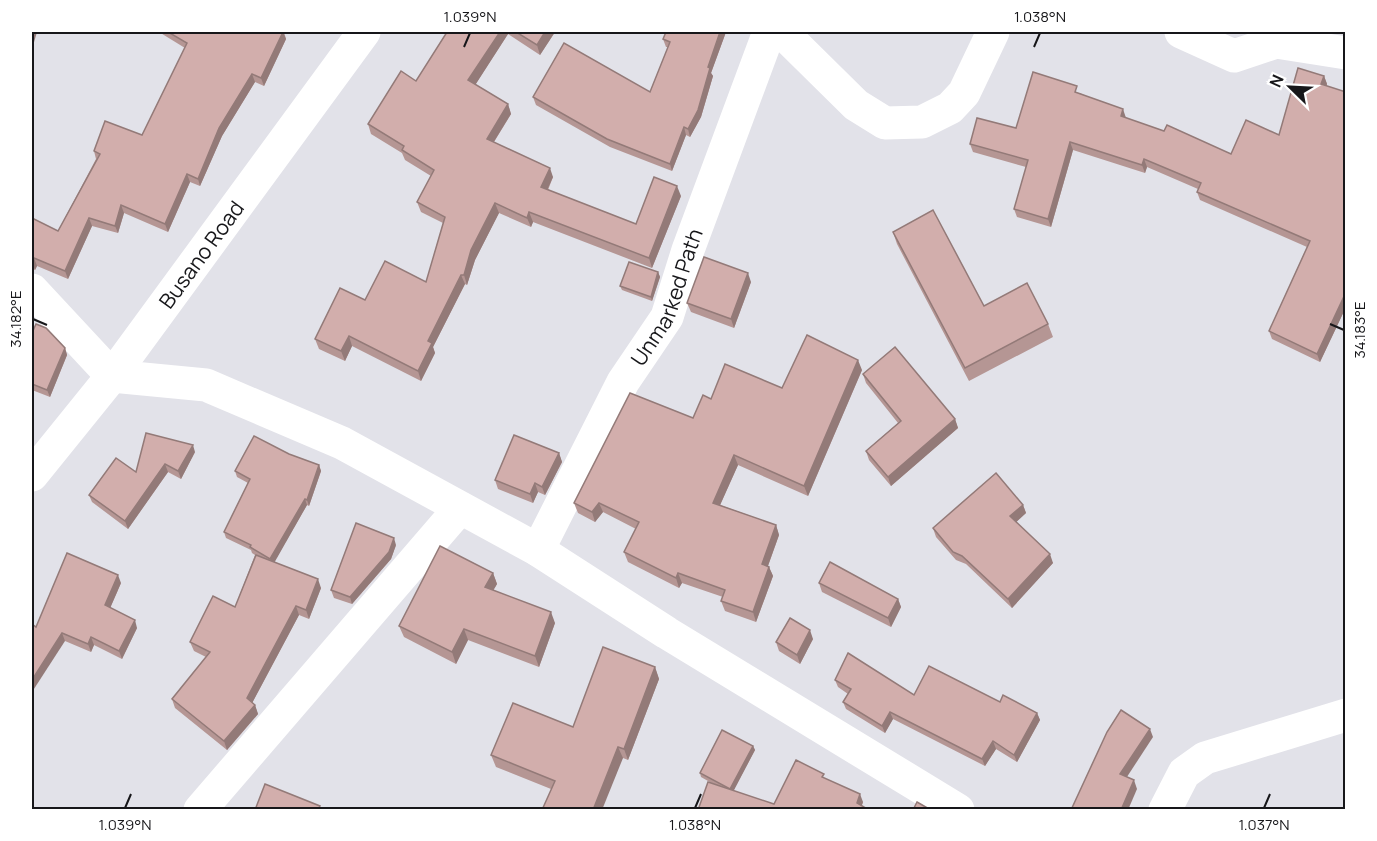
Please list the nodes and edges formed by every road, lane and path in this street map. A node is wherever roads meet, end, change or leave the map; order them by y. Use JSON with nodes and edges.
{"nodes":[{"id":1,"x":364,"y":32,"type":"edge"},
{"id":2,"x":769,"y":32,"type":"edge"},
{"id":3,"x":782,"y":32,"type":"edge"},
{"id":4,"x":993,"y":32,"type":"edge"},
{"id":5,"x":1181,"y":32,"type":"edge"},
{"id":6,"x":1346,"y":53,"type":"edge"},
{"id":7,"x":32,"y":290,"type":"edge"},
{"id":8,"x":112,"y":376,"type":"junction"},
{"id":9,"x":32,"y":475,"type":"edge"},
{"id":10,"x":460,"y":508,"type":"junction"},
{"id":11,"x":538,"y":550,"type":"junction"},
{"id":12,"x":1346,"y":715,"type":"edge"},
{"id":13,"x":200,"y":810,"type":"edge"},
{"id":14,"x":958,"y":810,"type":"edge"},
{"id":15,"x":1165,"y":810,"type":"edge"}],
"edges":[{"from":1,"to":8,"type":"street","name":"Busano Road"},
{"from":2,"to":11,"type":"street","name":"Unmarked Path"},
{"from":3,"to":4,"type":"street"},
{"from":5,"to":6,"type":"street"},
{"from":7,"to":8,"type":"street"},
{"from":8,"to":9,"type":"street","name":"Busano Road"},
{"from":8,"to":10,"type":"street"},
{"from":10,"to":11,"type":"street"},
{"from":10,"to":13,"type":"street"},
{"from":11,"to":14,"type":"street"},
{"from":12,"to":15,"type":"street"}]}
